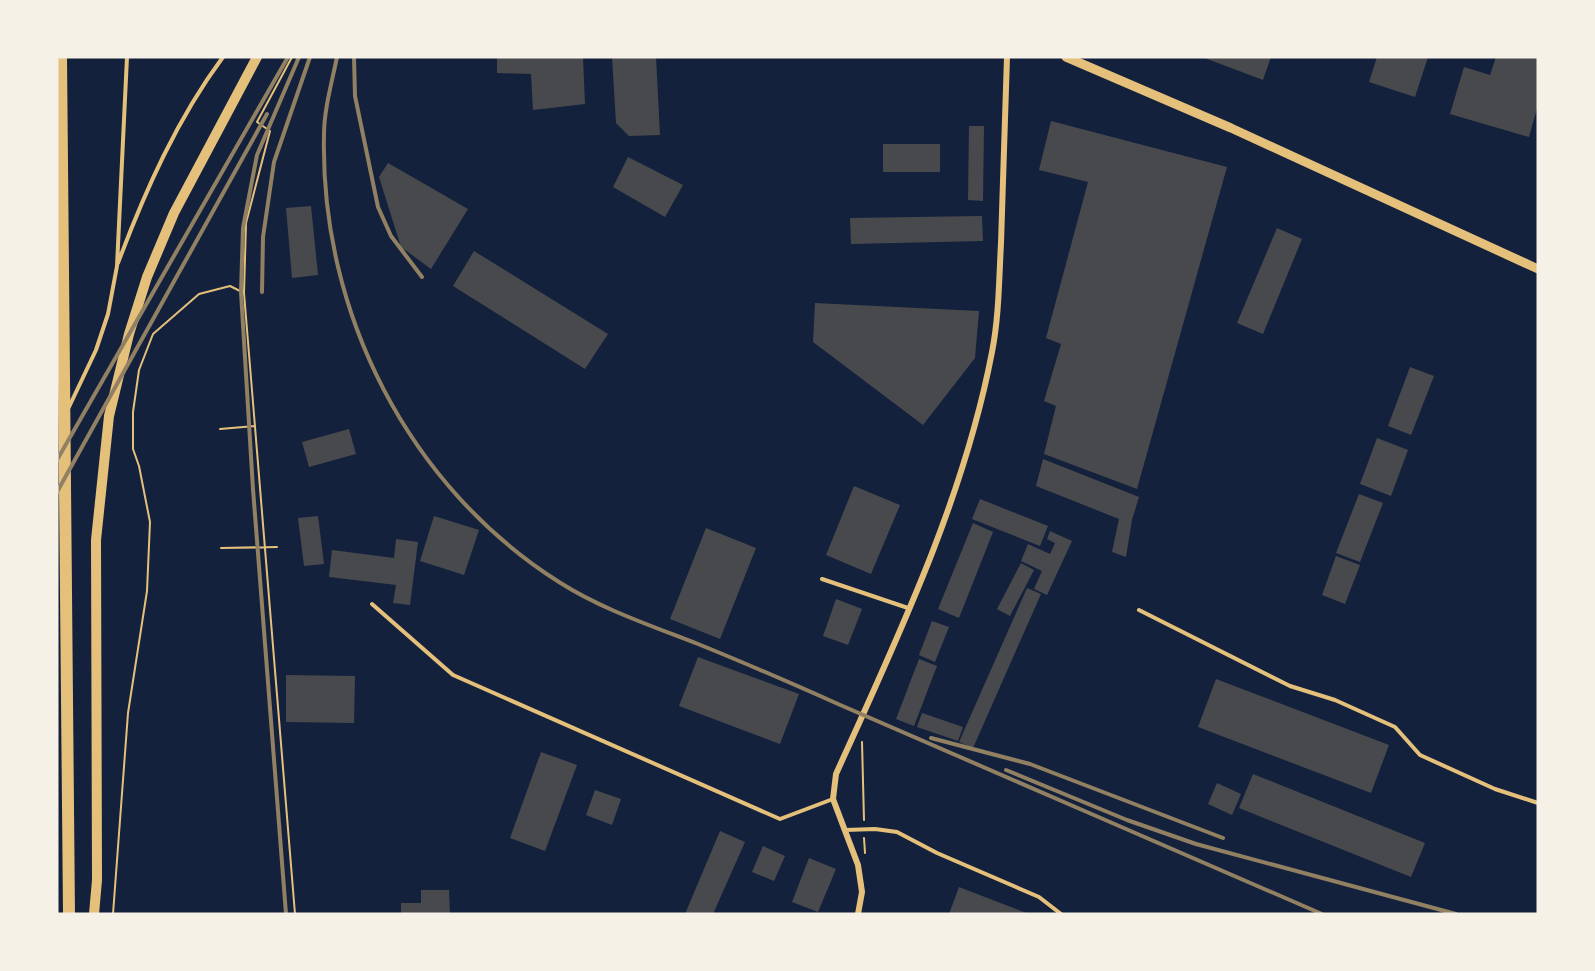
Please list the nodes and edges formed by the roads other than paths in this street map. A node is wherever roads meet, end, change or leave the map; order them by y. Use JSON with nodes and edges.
{"nodes":[{"id":1,"x":61,"y":57,"type":"edge"},
{"id":2,"x":127,"y":57,"type":"edge"},
{"id":3,"x":223,"y":57,"type":"edge"},
{"id":4,"x":257,"y":57,"type":"edge"},
{"id":5,"x":1007,"y":57,"type":"edge"},
{"id":6,"x":1066,"y":57,"type":"edge"},
{"id":7,"x":117,"y":266,"type":"junction"},
{"id":8,"x":1538,"y":269,"type":"edge"},
{"id":9,"x":57,"y":428,"type":"edge"},
{"id":10,"x":822,"y":579,"type":"dead end"},
{"id":11,"x":372,"y":604,"type":"dead end"},
{"id":12,"x":908,"y":608,"type":"junction"},
{"id":13,"x":1139,"y":610,"type":"dead end"},
{"id":14,"x":833,"y":799,"type":"junction"},
{"id":15,"x":1538,"y":803,"type":"edge"},
{"id":16,"x":845,"y":830,"type":"junction"},
{"id":17,"x":69,"y":914,"type":"edge"},
{"id":18,"x":94,"y":914,"type":"edge"},
{"id":19,"x":858,"y":914,"type":"edge"},
{"id":20,"x":1062,"y":914,"type":"edge"}],
"edges":[{"from":1,"to":17,"type":"highway"},
{"from":2,"to":7,"type":"lane"},
{"from":3,"to":7,"type":"lane"},
{"from":4,"to":18,"type":"main road"},
{"from":5,"to":12,"type":"street"},
{"from":6,"to":8,"type":"street"},
{"from":7,"to":9,"type":"lane"},
{"from":10,"to":12,"type":"lane"},
{"from":11,"to":14,"type":"lane"},
{"from":12,"to":14,"type":"street"},
{"from":13,"to":15,"type":"lane"},
{"from":14,"to":16,"type":"street"},
{"from":16,"to":19,"type":"street"},
{"from":16,"to":20,"type":"lane"}]}
